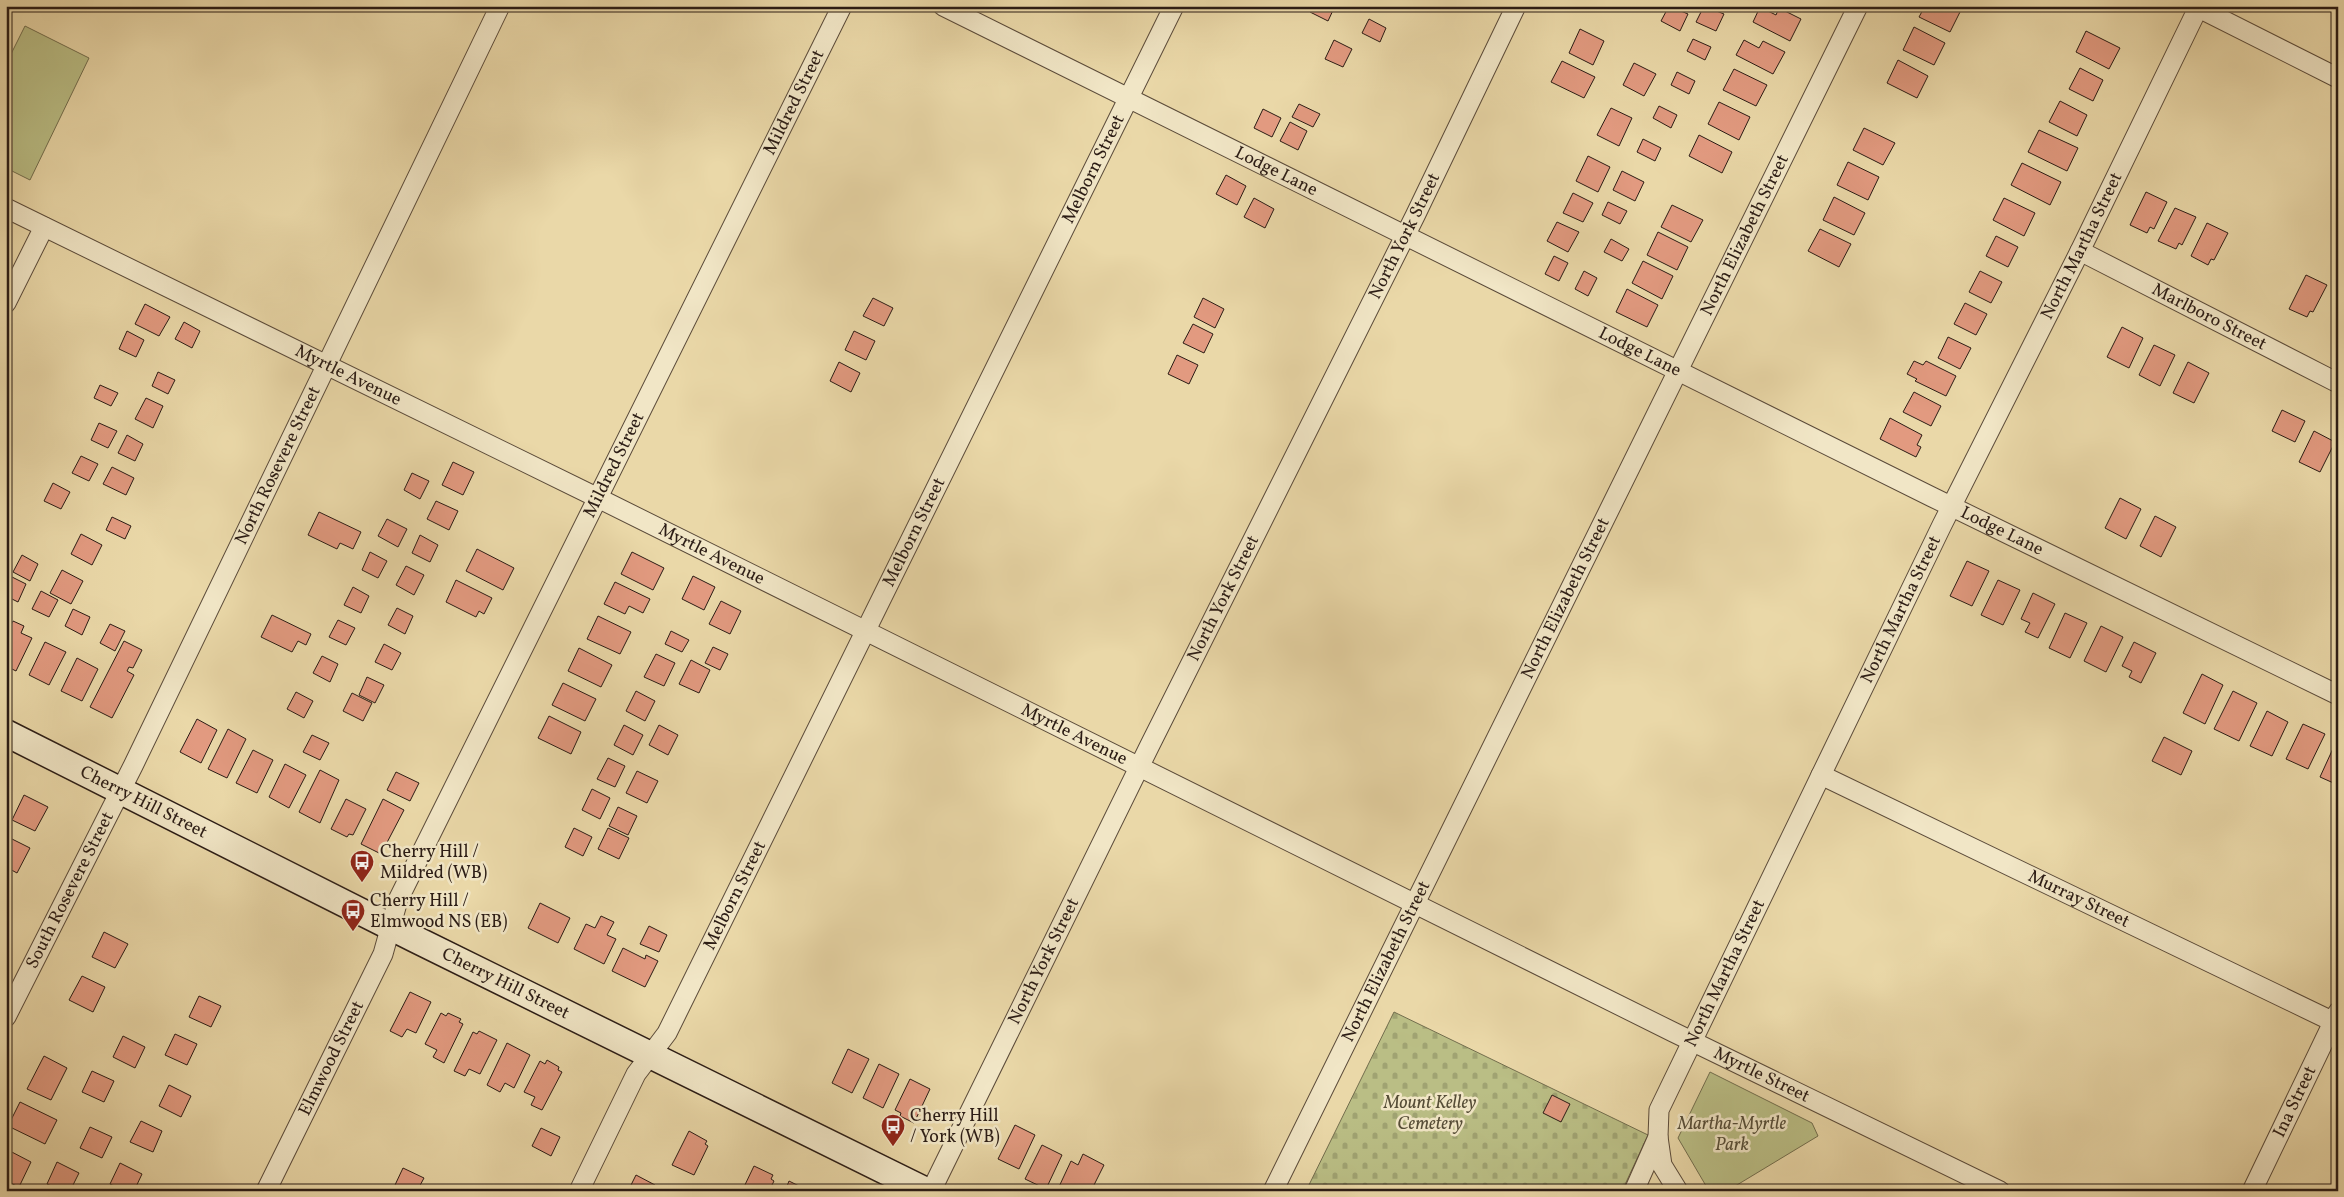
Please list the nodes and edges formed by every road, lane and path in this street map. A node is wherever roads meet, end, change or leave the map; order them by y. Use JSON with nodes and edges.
{"nodes":[{"id":1,"x":500,"y":6,"type":"edge"},
{"id":2,"x":842,"y":6,"type":"edge"},
{"id":3,"x":943,"y":6,"type":"edge"},
{"id":4,"x":1174,"y":6,"type":"edge"},
{"id":5,"x":1516,"y":6,"type":"edge"},
{"id":6,"x":1858,"y":6,"type":"edge"},
{"id":7,"x":2197,"y":7,"type":"edge"},
{"id":8,"x":2338,"y":78,"type":"edge"},
{"id":9,"x":1129,"y":98,"type":"junction"},
{"id":10,"x":6,"y":208,"type":"edge"},
{"id":11,"x":44,"y":227,"type":"junction"},
{"id":12,"x":1405,"y":236,"type":"junction"},
{"id":13,"x":2080,"y":252,"type":"junction"},
{"id":14,"x":6,"y":303,"type":"edge"},
{"id":15,"x":326,"y":364,"type":"junction"},
{"id":16,"x":1677,"y":371,"type":"junction"},
{"id":17,"x":2338,"y":383,"type":"edge"},
{"id":18,"x":598,"y":498,"type":"junction"},
{"id":19,"x":1951,"y":507,"type":"junction"},
{"id":20,"x":865,"y":631,"type":"junction"},
{"id":21,"x":2338,"y":696,"type":"edge"},
{"id":22,"x":6,"y":733,"type":"edge"},
{"id":23,"x":1139,"y":768,"type":"junction"},
{"id":24,"x":1821,"y":775,"type":"junction"},
{"id":25,"x":121,"y":790,"type":"junction"},
{"id":26,"x":1414,"y":904,"type":"junction"},
{"id":27,"x":391,"y":925,"type":"junction"},
{"id":28,"x":6,"y":1017,"type":"edge"},
{"id":29,"x":2336,"y":1019,"type":"edge"},
{"id":30,"x":1692,"y":1042,"type":"junction"},
{"id":31,"x":650,"y":1054,"type":"junction"},
{"id":32,"x":1658,"y":1138,"type":"junction"},
{"id":33,"x":900,"y":1185,"type":"edge"},
{"id":34,"x":266,"y":1191,"type":"edge"},
{"id":35,"x":579,"y":1191,"type":"edge"},
{"id":36,"x":926,"y":1191,"type":"edge"},
{"id":37,"x":931,"y":1191,"type":"edge"},
{"id":38,"x":1273,"y":1191,"type":"edge"},
{"id":39,"x":1634,"y":1191,"type":"edge"},
{"id":40,"x":1678,"y":1191,"type":"edge"},
{"id":41,"x":2000,"y":1191,"type":"edge"},
{"id":42,"x":2252,"y":1191,"type":"edge"}],
"edges":[{"from":1,"to":15,"type":"street","name":"North Rosevere Street"},
{"from":2,"to":18,"type":"street","name":"Mildred Street"},
{"from":3,"to":9,"type":"street","name":"Lodge Lane"},
{"from":4,"to":9,"type":"street","name":"Melborn Street"},
{"from":5,"to":12,"type":"street","name":"North York Street"},
{"from":6,"to":16,"type":"street","name":"North Elizabeth Street"},
{"from":7,"to":8,"type":"street"},
{"from":7,"to":13,"type":"street","name":"North Martha Street"},
{"from":9,"to":12,"type":"street","name":"Lodge Lane"},
{"from":9,"to":20,"type":"street","name":"Melborn Street"},
{"from":10,"to":11,"type":"street","name":"Myrtle Avenue"},
{"from":11,"to":14,"type":"street"},
{"from":11,"to":15,"type":"street","name":"Myrtle Avenue"},
{"from":12,"to":16,"type":"street","name":"Lodge Lane"},
{"from":12,"to":23,"type":"street","name":"North York Street"},
{"from":13,"to":17,"type":"street","name":"Marlboro Street"},
{"from":13,"to":19,"type":"street","name":"North Martha Street"},
{"from":15,"to":18,"type":"street","name":"Myrtle Avenue"},
{"from":15,"to":25,"type":"street","name":"North Rosevere Street"},
{"from":16,"to":19,"type":"street","name":"Lodge Lane"},
{"from":16,"to":26,"type":"street","name":"North Elizabeth Street"},
{"from":18,"to":20,"type":"street","name":"Myrtle Avenue"},
{"from":18,"to":27,"type":"street","name":"Mildred Street"},
{"from":19,"to":21,"type":"street","name":"Lodge Lane"},
{"from":19,"to":24,"type":"street","name":"North Martha Street"},
{"from":20,"to":23,"type":"street","name":"Myrtle Avenue"},
{"from":20,"to":31,"type":"street","name":"Melborn Street"},
{"from":22,"to":25,"type":"street","name":"Cherry Hill Street"},
{"from":23,"to":26,"type":"street","name":"Myrtle Avenue"},
{"from":23,"to":37,"type":"street","name":"North York Street"},
{"from":24,"to":29,"type":"street","name":"Murray Street"},
{"from":24,"to":30,"type":"street","name":"North Martha Street"},
{"from":25,"to":27,"type":"street","name":"Cherry Hill Street"},
{"from":25,"to":28,"type":"street","name":"South Rosevere Street"},
{"from":26,"to":30,"type":"street","name":"Myrtle Street"},
{"from":26,"to":38,"type":"street","name":"North Elizabeth Street"},
{"from":27,"to":31,"type":"street","name":"Cherry Hill Street"},
{"from":27,"to":34,"type":"street","name":"Elmwood Street"},
{"from":29,"to":42,"type":"street","name":"Ina Street"},
{"from":30,"to":32,"type":"street","name":"North Martha Street"},
{"from":30,"to":41,"type":"street","name":"Myrtle Street"},
{"from":31,"to":33,"type":"street","name":"Cherry Hill Street"},
{"from":31,"to":35,"type":"street","name":"Melborn Street"},
{"from":32,"to":39,"type":"street","name":"North Martha Street"},
{"from":32,"to":40,"type":"street"},
{"from":33,"to":36,"type":"street","name":"Cherry Hill Street"}]}
